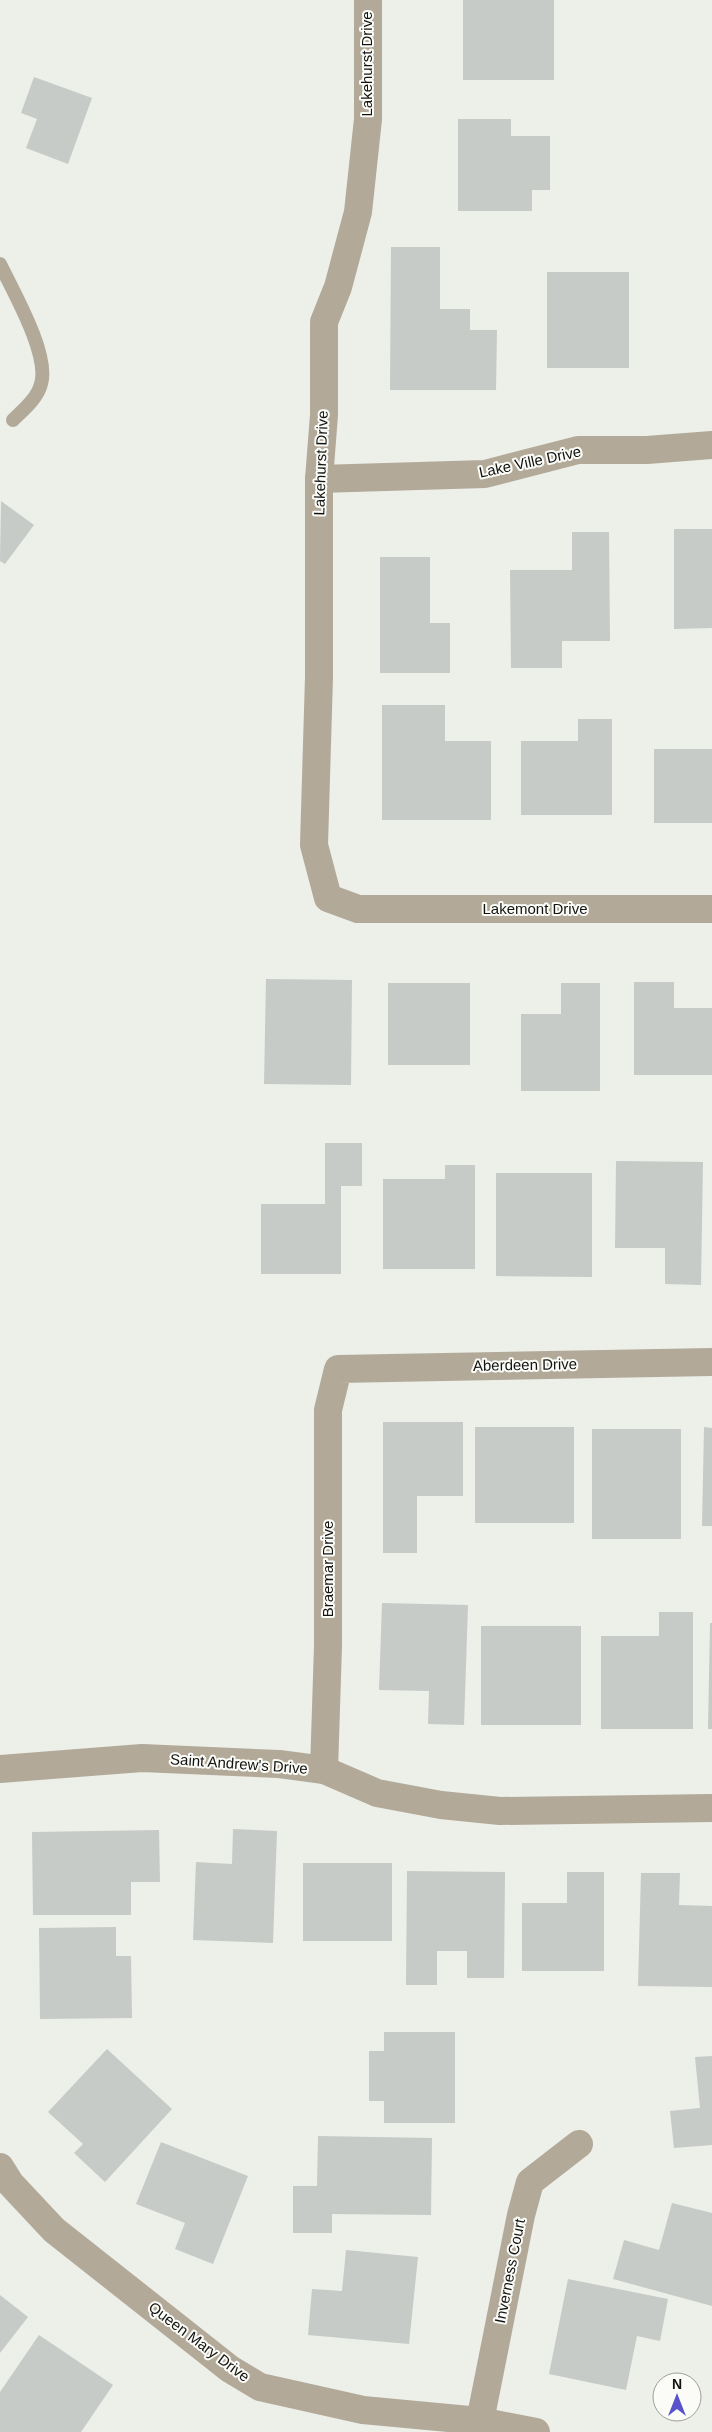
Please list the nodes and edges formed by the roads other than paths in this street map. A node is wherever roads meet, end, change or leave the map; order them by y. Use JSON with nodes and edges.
{"nodes":[{"id":1,"x":368,"y":0,"type":"edge"},
{"id":2,"x":0,"y":264,"type":"edge"},
{"id":3,"x":13,"y":420,"type":"dead end"},
{"id":4,"x":712,"y":445,"type":"edge"},
{"id":5,"x":319,"y":479,"type":"junction"},
{"id":6,"x":712,"y":909,"type":"edge"},
{"id":7,"x":358,"y":910,"type":"joint"},
{"id":8,"x":712,"y":1362,"type":"edge"},
{"id":9,"x":338,"y":1369,"type":"joint"},
{"id":10,"x":0,"y":1769,"type":"edge"},
{"id":11,"x":324,"y":1770,"type":"junction"},
{"id":12,"x":712,"y":1808,"type":"edge"},
{"id":13,"x":579,"y":2144,"type":"dead end"},
{"id":14,"x":0,"y":2167,"type":"edge"},
{"id":15,"x":480,"y":2421,"type":"junction"},
{"id":16,"x":536,"y":2432,"type":"edge"}],
"edges":[{"from":1,"to":5,"type":"street","name":"Lakehurst Drive"},
{"from":2,"to":3,"type":"lane"},
{"from":4,"to":5,"type":"street","name":"Lake Ville Drive"},
{"from":5,"to":7,"type":"street","name":"Lakehurst Drive"},
{"from":6,"to":7,"type":"street","name":"Lakemont Drive"},
{"from":8,"to":9,"type":"street","name":"Aberdeen Drive"},
{"from":9,"to":11,"type":"street","name":"Braemar Drive"},
{"from":10,"to":11,"type":"street","name":"Saint Andrew's Drive"},
{"from":11,"to":12,"type":"street","name":"Saint Andrew's Drive"},
{"from":13,"to":15,"type":"street","name":"Inverness Court"},
{"from":14,"to":15,"type":"street","name":"Queen Mary Drive"},
{"from":15,"to":16,"type":"street","name":"Queen Mary Drive"}]}
